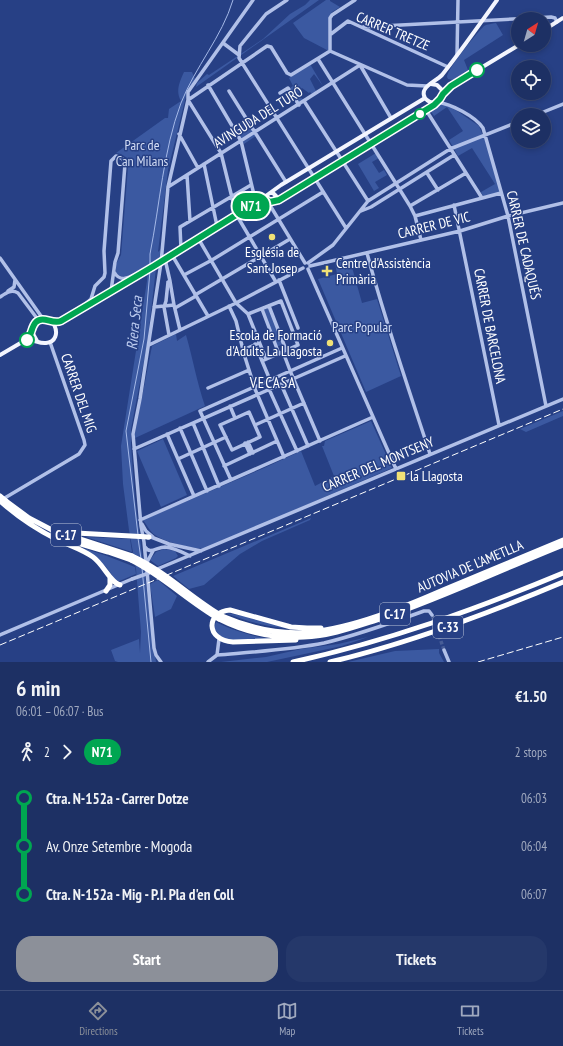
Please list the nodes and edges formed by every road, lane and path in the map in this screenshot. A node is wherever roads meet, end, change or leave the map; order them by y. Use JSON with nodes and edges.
{"nodes":[{"id":1,"x":253,"y":0,"type":"edge"},
{"id":2,"x":287,"y":0,"type":"edge"},
{"id":3,"x":355,"y":0,"type":"edge"},
{"id":4,"x":458,"y":0,"type":"edge"},
{"id":5,"x":497,"y":0,"type":"edge"},
{"id":6,"x":563,"y":18,"type":"edge"},
{"id":7,"x":482,"y":20,"type":"junction"},
{"id":8,"x":457,"y":22,"type":"junction"},
{"id":9,"x":557,"y":22,"type":"junction"},
{"id":10,"x":551,"y":26,"type":"edge"},
{"id":11,"x":363,"y":27,"type":"junction"},
{"id":12,"x":331,"y":34,"type":"junction"},
{"id":13,"x":223,"y":43,"type":"junction"},
{"id":14,"x":511,"y":50,"type":"edge"},
{"id":15,"x":330,"y":51,"type":"junction"},
{"id":16,"x":239,"y":55,"type":"junction"},
{"id":17,"x":457,"y":55,"type":"junction"},
{"id":18,"x":318,"y":59,"type":"junction"},
{"id":19,"x":242,"y":62,"type":"junction"},
{"id":20,"x":360,"y":65,"type":"junction"},
{"id":21,"x":448,"y":67,"type":"junction"},
{"id":22,"x":440,"y":76,"type":"junction"},
{"id":23,"x":333,"y":83,"type":"junction"},
{"id":24,"x":208,"y":85,"type":"junction"},
{"id":25,"x":429,"y":85,"type":"junction"},
{"id":26,"x":415,"y":86,"type":"junction"},
{"id":27,"x":451,"y":86,"type":"junction"},
{"id":28,"x":440,"y":87,"type":"junction"},
{"id":29,"x":229,"y":91,"type":"dead end"},
{"id":30,"x":280,"y":93,"type":"dead end"},
{"id":31,"x":443,"y":94,"type":"junction"},
{"id":32,"x":424,"y":96,"type":"junction"},
{"id":33,"x":188,"y":98,"type":"junction"},
{"id":34,"x":304,"y":101,"type":"junction"},
{"id":35,"x":436,"y":102,"type":"junction"},
{"id":36,"x":563,"y":104,"type":"edge"},
{"id":37,"x":299,"y":105,"type":"junction"},
{"id":38,"x":452,"y":106,"type":"junction"},
{"id":39,"x":551,"y":109,"type":"edge"},
{"id":40,"x":426,"y":110,"type":"junction"},
{"id":41,"x":277,"y":118,"type":"junction"},
{"id":42,"x":391,"y":118,"type":"junction"},
{"id":43,"x":511,"y":125,"type":"edge"},
{"id":44,"x":256,"y":132,"type":"junction"},
{"id":45,"x":179,"y":134,"type":"junction"},
{"id":46,"x":365,"y":134,"type":"junction"},
{"id":47,"x":485,"y":136,"type":"junction"},
{"id":48,"x":241,"y":141,"type":"junction"},
{"id":49,"x":371,"y":144,"type":"junction"},
{"id":50,"x":450,"y":149,"type":"junction"},
{"id":51,"x":336,"y":152,"type":"junction"},
{"id":52,"x":221,"y":153,"type":"junction"},
{"id":53,"x":454,"y":155,"type":"junction"},
{"id":54,"x":342,"y":161,"type":"junction"},
{"id":55,"x":204,"y":164,"type":"junction"},
{"id":56,"x":198,"y":168,"type":"junction"},
{"id":57,"x":309,"y":168,"type":"junction"},
{"id":58,"x":427,"y":173,"type":"dead end"},
{"id":59,"x":466,"y":173,"type":"junction"},
{"id":60,"x":187,"y":175,"type":"junction"},
{"id":61,"x":314,"y":178,"type":"junction"},
{"id":62,"x":286,"y":182,"type":"junction"},
{"id":63,"x":396,"y":183,"type":"junction"},
{"id":64,"x":251,"y":185,"type":"junction"},
{"id":65,"x":168,"y":187,"type":"junction"},
{"id":66,"x":400,"y":189,"type":"junction"},
{"id":67,"x":438,"y":190,"type":"junction"},
{"id":68,"x":323,"y":192,"type":"junction"},
{"id":69,"x":501,"y":193,"type":"junction"},
{"id":70,"x":268,"y":194,"type":"junction"},
{"id":71,"x":231,"y":197,"type":"junction"},
{"id":72,"x":482,"y":198,"type":"junction"},
{"id":73,"x":268,"y":201,"type":"junction"},
{"id":74,"x":273,"y":201,"type":"junction"},
{"id":75,"x":368,"y":201,"type":"junction"},
{"id":76,"x":256,"y":203,"type":"junction"},
{"id":77,"x":563,"y":203,"type":"edge"},
{"id":78,"x":454,"y":205,"type":"junction"},
{"id":79,"x":410,"y":206,"type":"junction"},
{"id":80,"x":213,"y":208,"type":"junction"},
{"id":81,"x":360,"y":211,"type":"junction"},
{"id":82,"x":236,"y":214,"type":"junction"},
{"id":83,"x":415,"y":216,"type":"junction"},
{"id":84,"x":508,"y":216,"type":"junction"},
{"id":85,"x":278,"y":220,"type":"junction"},
{"id":86,"x":190,"y":221,"type":"junction"},
{"id":87,"x":217,"y":226,"type":"junction"},
{"id":88,"x":346,"y":228,"type":"junction"},
{"id":89,"x":460,"y":231,"type":"junction"},
{"id":90,"x":248,"y":237,"type":"junction"},
{"id":91,"x":198,"y":238,"type":"junction"},
{"id":92,"x":290,"y":238,"type":"junction"},
{"id":93,"x":421,"y":240,"type":"junction"},
{"id":94,"x":181,"y":249,"type":"junction"},
{"id":95,"x":368,"y":253,"type":"junction"},
{"id":96,"x":172,"y":255,"type":"junction"},
{"id":97,"x":260,"y":256,"type":"junction"},
{"id":98,"x":0,"y":258,"type":"edge"},
{"id":99,"x":163,"y":260,"type":"junction"},
{"id":100,"x":212,"y":260,"type":"junction"},
{"id":101,"x":308,"y":265,"type":"junction"},
{"id":102,"x":114,"y":270,"type":"junction"},
{"id":103,"x":146,"y":270,"type":"junction"},
{"id":104,"x":184,"y":275,"type":"junction"},
{"id":105,"x":15,"y":279,"type":"junction"},
{"id":106,"x":223,"y":279,"type":"junction"},
{"id":107,"x":170,"y":281,"type":"junction"},
{"id":108,"x":278,"y":281,"type":"junction"},
{"id":109,"x":21,"y":288,"type":"junction"},
{"id":110,"x":111,"y":291,"type":"junction"},
{"id":111,"x":6,"y":293,"type":"junction"},
{"id":112,"x":20,"y":294,"type":"junction"},
{"id":113,"x":196,"y":296,"type":"junction"},
{"id":114,"x":0,"y":297,"type":"edge"},
{"id":115,"x":236,"y":303,"type":"junction"},
{"id":116,"x":175,"y":306,"type":"junction"},
{"id":117,"x":229,"y":306,"type":"junction"},
{"id":118,"x":269,"y":306,"type":"junction"},
{"id":119,"x":154,"y":307,"type":"junction"},
{"id":120,"x":164,"y":307,"type":"junction"},
{"id":121,"x":80,"y":309,"type":"junction"},
{"id":122,"x":262,"y":309,"type":"junction"},
{"id":123,"x":248,"y":314,"type":"junction"},
{"id":124,"x":208,"y":316,"type":"junction"},
{"id":125,"x":46,"y":319,"type":"junction"},
{"id":126,"x":295,"y":320,"type":"junction"},
{"id":127,"x":61,"y":321,"type":"junction"},
{"id":128,"x":52,"y":322,"type":"junction"},
{"id":129,"x":290,"y":323,"type":"junction"},
{"id":130,"x":34,"y":324,"type":"junction"},
{"id":131,"x":298,"y":328,"type":"dead end"},
{"id":132,"x":56,"y":329,"type":"junction"},
{"id":133,"x":180,"y":330,"type":"junction"},
{"id":134,"x":32,"y":332,"type":"junction"},
{"id":135,"x":169,"y":335,"type":"junction"},
{"id":136,"x":27,"y":340,"type":"junction"},
{"id":137,"x":36,"y":341,"type":"junction"},
{"id":138,"x":50,"y":342,"type":"junction"},
{"id":139,"x":260,"y":342,"type":"junction"},
{"id":140,"x":255,"y":344,"type":"junction"},
{"id":141,"x":149,"y":345,"type":"junction"},
{"id":142,"x":342,"y":348,"type":"junction"},
{"id":143,"x":243,"y":350,"type":"junction"},
{"id":144,"x":284,"y":351,"type":"junction"},
{"id":145,"x":279,"y":354,"type":"junction"},
{"id":146,"x":0,"y":355,"type":"edge"},
{"id":147,"x":345,"y":356,"type":"junction"},
{"id":148,"x":266,"y":359,"type":"junction"},
{"id":149,"x":262,"y":361,"type":"junction"},
{"id":150,"x":249,"y":370,"type":"junction"},
{"id":151,"x":291,"y":371,"type":"junction"},
{"id":152,"x":293,"y":378,"type":"junction"},
{"id":153,"x":270,"y":380,"type":"junction"},
{"id":154,"x":281,"y":384,"type":"junction"},
{"id":155,"x":254,"y":387,"type":"junction"},
{"id":156,"x":208,"y":388,"type":"dead end"},
{"id":157,"x":269,"y":389,"type":"junction"},
{"id":158,"x":257,"y":394,"type":"junction"},
{"id":159,"x":563,"y":399,"type":"edge"},
{"id":160,"x":304,"y":403,"type":"junction"},
{"id":161,"x":230,"y":406,"type":"junction"},
{"id":162,"x":546,"y":406,"type":"junction"},
{"id":163,"x":292,"y":408,"type":"junction"},
{"id":164,"x":280,"y":414,"type":"junction"},
{"id":165,"x":373,"y":417,"type":"junction"},
{"id":166,"x":203,"y":418,"type":"junction"},
{"id":167,"x":235,"y":418,"type":"junction"},
{"id":168,"x":268,"y":419,"type":"junction"},
{"id":169,"x":193,"y":423,"type":"junction"},
{"id":170,"x":255,"y":425,"type":"junction"},
{"id":171,"x":499,"y":425,"type":"junction"},
{"id":172,"x":180,"y":428,"type":"junction"},
{"id":173,"x":167,"y":434,"type":"junction"},
{"id":174,"x":226,"y":437,"type":"junction"},
{"id":175,"x":277,"y":441,"type":"junction"},
{"id":176,"x":320,"y":441,"type":"junction"},
{"id":177,"x":214,"y":442,"type":"junction"},
{"id":178,"x":247,"y":443,"type":"junction"},
{"id":179,"x":308,"y":446,"type":"junction"},
{"id":180,"x":202,"y":448,"type":"junction"},
{"id":181,"x":134,"y":449,"type":"junction"},
{"id":182,"x":297,"y":451,"type":"junction"},
{"id":183,"x":190,"y":453,"type":"junction"},
{"id":184,"x":251,"y":453,"type":"junction"},
{"id":185,"x":430,"y":454,"type":"junction"},
{"id":186,"x":284,"y":457,"type":"junction"},
{"id":187,"x":178,"y":458,"type":"junction"},
{"id":188,"x":224,"y":466,"type":"junction"},
{"id":189,"x":396,"y":469,"type":"junction"},
{"id":190,"x":230,"y":480,"type":"junction"},
{"id":191,"x":219,"y":486,"type":"junction"},
{"id":192,"x":207,"y":491,"type":"junction"},
{"id":193,"x":0,"y":496,"type":"edge"},
{"id":194,"x":194,"y":496,"type":"junction"},
{"id":195,"x":2,"y":501,"type":"edge"},
{"id":196,"x":33,"y":520,"type":"junction"},
{"id":197,"x":140,"y":520,"type":"junction"},
{"id":198,"x":37,"y":528,"type":"junction"},
{"id":199,"x":153,"y":538,"type":"junction"},
{"id":200,"x":143,"y":540,"type":"junction"},
{"id":201,"x":563,"y":540,"type":"edge"},
{"id":202,"x":563,"y":545,"type":"edge"},
{"id":203,"x":186,"y":548,"type":"junction"},
{"id":204,"x":154,"y":550,"type":"junction"},
{"id":205,"x":178,"y":550,"type":"junction"},
{"id":206,"x":203,"y":551,"type":"junction"},
{"id":207,"x":191,"y":556,"type":"junction"},
{"id":208,"x":131,"y":558,"type":"junction"},
{"id":209,"x":179,"y":560,"type":"junction"},
{"id":210,"x":146,"y":565,"type":"junction"},
{"id":211,"x":563,"y":573,"type":"edge"},
{"id":212,"x":109,"y":575,"type":"junction"},
{"id":213,"x":563,"y":582,"type":"edge"},
{"id":214,"x":120,"y":585,"type":"junction"},
{"id":215,"x":106,"y":591,"type":"junction"},
{"id":216,"x":432,"y":615,"type":"dead end"},
{"id":217,"x":220,"y":617,"type":"junction"},
{"id":218,"x":347,"y":624,"type":"junction"},
{"id":219,"x":0,"y":635,"type":"edge"},
{"id":220,"x":322,"y":635,"type":"junction"},
{"id":221,"x":219,"y":638,"type":"junction"},
{"id":222,"x":444,"y":650,"type":"tunnel mouth"},
{"id":223,"x":217,"y":655,"type":"junction"},
{"id":224,"x":161,"y":662,"type":"edge"},
{"id":225,"x":208,"y":662,"type":"edge"},
{"id":226,"x":293,"y":662,"type":"edge"},
{"id":227,"x":330,"y":662,"type":"edge"},
{"id":228,"x":449,"y":662,"type":"edge"}],
"edges":[{"from":1,"to":13,"type":"street"},
{"from":2,"to":16,"type":"street"},
{"from":3,"to":12,"type":"street"},
{"from":4,"to":8,"type":"street"},
{"from":5,"to":7,"type":"main road"},
{"from":6,"to":9,"type":"main road"},
{"from":7,"to":8,"type":"street"},
{"from":7,"to":9,"type":"street"},
{"from":7,"to":17,"type":"main road"},
{"from":8,"to":11,"type":"street"},
{"from":8,"to":17,"type":"street"},
{"from":9,"to":10,"type":"main road"},
{"from":11,"to":12,"type":"street","name":"CARRER TRETZE"},
{"from":11,"to":21,"type":"street","name":"CARRER TRETZE"},
{"from":12,"to":15,"type":"street"},
{"from":13,"to":16,"type":"street"},
{"from":13,"to":33,"type":"street"},
{"from":14,"to":27,"type":"main road"},
{"from":15,"to":18,"type":"street"},
{"from":15,"to":20,"type":"street"},
{"from":16,"to":19,"type":"street"},
{"from":17,"to":21,"type":"main road"},
{"from":18,"to":19,"type":"street"},
{"from":18,"to":23,"type":"street"},
{"from":19,"to":24,"type":"street"},
{"from":19,"to":41,"type":"street"},
{"from":20,"to":23,"type":"street","name":"AVINGUDA DEL TURÓ"},
{"from":20,"to":26,"type":"street"},
{"from":20,"to":42,"type":"street"},
{"from":21,"to":22,"type":"main road"},
{"from":22,"to":25,"type":"main road"},
{"from":22,"to":28,"type":"main road"},
{"from":23,"to":34,"type":"street","name":"AVINGUDA DEL TURÓ"},
{"from":23,"to":46,"type":"street"},
{"from":24,"to":33,"type":"street"},
{"from":24,"to":48,"type":"street"},
{"from":25,"to":26,"type":"street"},
{"from":25,"to":28,"type":"main road"},
{"from":25,"to":32,"type":"main road"},
{"from":26,"to":32,"type":"street"},
{"from":27,"to":28,"type":"main road"},
{"from":27,"to":31,"type":"main road"},
{"from":28,"to":31,"type":"main road"},
{"from":29,"to":44,"type":"street"},
{"from":30,"to":37,"type":"street"},
{"from":31,"to":35,"type":"main road"},
{"from":31,"to":38,"type":"street","name":"CARRER DE CADAQUÉS"},
{"from":32,"to":35,"type":"main road"},
{"from":32,"to":42,"type":"main road"},
{"from":33,"to":45,"type":"street"},
{"from":33,"to":52,"type":"street"},
{"from":34,"to":37,"type":"street","name":"AVINGUDA DEL TURÓ"},
{"from":34,"to":51,"type":"street"},
{"from":35,"to":38,"type":"street","name":"CARRER DE CADAQUÉS"},
{"from":35,"to":40,"type":"main road"},
{"from":36,"to":39,"type":"street"},
{"from":37,"to":41,"type":"street","name":"AVINGUDA DEL TURÓ"},
{"from":38,"to":47,"type":"street","name":"CARRER DE CADAQUÉS"},
{"from":40,"to":49,"type":"main road"},
{"from":40,"to":50,"type":"street"},
{"from":41,"to":44,"type":"street","name":"AVINGUDA DEL TURÓ"},
{"from":41,"to":57,"type":"street"},
{"from":42,"to":46,"type":"main road"},
{"from":43,"to":47,"type":"street"},
{"from":44,"to":48,"type":"street","name":"AVINGUDA DEL TURÓ"},
{"from":44,"to":62,"type":"street"},
{"from":45,"to":56,"type":"street"},
{"from":45,"to":65,"type":"street"},
{"from":46,"to":49,"type":"street"},
{"from":46,"to":51,"type":"main road"},
{"from":47,"to":50,"type":"street"},
{"from":47,"to":69,"type":"street","name":"CARRER DE CADAQUÉS"},
{"from":48,"to":52,"type":"street","name":"AVINGUDA DEL TURÓ"},
{"from":48,"to":64,"type":"street"},
{"from":49,"to":54,"type":"main road"},
{"from":49,"to":63,"type":"street"},
{"from":50,"to":53,"type":"street"},
{"from":50,"to":63,"type":"street"},
{"from":51,"to":54,"type":"street"},
{"from":51,"to":57,"type":"main road"},
{"from":52,"to":55,"type":"street","name":"AVINGUDA DEL TURÓ"},
{"from":52,"to":71,"type":"street"},
{"from":53,"to":59,"type":"street"},
{"from":53,"to":66,"type":"street"},
{"from":54,"to":61,"type":"main road"},
{"from":54,"to":75,"type":"street"},
{"from":55,"to":56,"type":"street","name":"AVINGUDA DEL TURÓ"},
{"from":55,"to":80,"type":"street"},
{"from":56,"to":60,"type":"street","name":"AVINGUDA DEL TURÓ"},
{"from":57,"to":61,"type":"street"},
{"from":57,"to":62,"type":"main road"},
{"from":58,"to":67,"type":"street"},
{"from":59,"to":67,"type":"street"},
{"from":59,"to":72,"type":"street"},
{"from":60,"to":65,"type":"street","name":"AVINGUDA DEL TURÓ"},
{"from":60,"to":86,"type":"street"},
{"from":61,"to":68,"type":"street"},
{"from":61,"to":74,"type":"main road"},
{"from":62,"to":70,"type":"main road"},
{"from":63,"to":66,"type":"street"},
{"from":63,"to":75,"type":"street"},
{"from":64,"to":71,"type":"street"},
{"from":64,"to":76,"type":"street"},
{"from":65,"to":99,"type":"street"},
{"from":66,"to":79,"type":"street"},
{"from":66,"to":81,"type":"street"},
{"from":67,"to":79,"type":"street"},
{"from":68,"to":85,"type":"street"},
{"from":68,"to":88,"type":"street"},
{"from":69,"to":72,"type":"street"},
{"from":69,"to":84,"type":"street","name":"CARRER DE CADAQUÉS"},
{"from":70,"to":73,"type":"main road"},
{"from":70,"to":74,"type":"main road"},
{"from":70,"to":76,"type":"main road"},
{"from":71,"to":80,"type":"street"},
{"from":71,"to":82,"type":"street"},
{"from":72,"to":78,"type":"street"},
{"from":73,"to":74,"type":"main road"},
{"from":73,"to":76,"type":"main road"},
{"from":73,"to":85,"type":"street"},
{"from":75,"to":81,"type":"street"},
{"from":76,"to":82,"type":"main road"},
{"from":77,"to":84,"type":"street","name":"CARRER DE VIC"},
{"from":78,"to":83,"type":"street"},
{"from":78,"to":89,"type":"street","name":"CARRER DE BARCELONA"},
{"from":79,"to":83,"type":"street"},
{"from":80,"to":86,"type":"street"},
{"from":80,"to":87,"type":"street"},
{"from":81,"to":88,"type":"street"},
{"from":82,"to":87,"type":"main road"},
{"from":82,"to":90,"type":"street"},
{"from":83,"to":93,"type":"street"},
{"from":84,"to":89,"type":"street","name":"CARRER DE VIC"},
{"from":84,"to":162,"type":"street","name":"CARRER DE CADAQUÉS"},
{"from":85,"to":90,"type":"street"},
{"from":85,"to":92,"type":"street"},
{"from":86,"to":94,"type":"street"},
{"from":87,"to":91,"type":"main road"},
{"from":88,"to":101,"type":"street"},
{"from":89,"to":93,"type":"street","name":"CARRER DE VIC"},
{"from":89,"to":171,"type":"street","name":"CARRER DE BARCELONA"},
{"from":90,"to":97,"type":"street"},
{"from":90,"to":100,"type":"street"},
{"from":91,"to":94,"type":"main road"},
{"from":91,"to":100,"type":"street"},
{"from":92,"to":97,"type":"street"},
{"from":92,"to":101,"type":"street"},
{"from":93,"to":95,"type":"street","name":"CARRER DE VIC"},
{"from":94,"to":96,"type":"main road"},
{"from":95,"to":101,"type":"street","name":"CARRER DE VIC"},
{"from":95,"to":185,"type":"street"},
{"from":96,"to":99,"type":"main road"},
{"from":96,"to":104,"type":"street"},
{"from":97,"to":106,"type":"street"},
{"from":97,"to":108,"type":"street"},
{"from":98,"to":105,"type":"street"},
{"from":99,"to":103,"type":"main road"},
{"from":99,"to":107,"type":"street"},
{"from":99,"to":119,"type":"street"},
{"from":100,"to":104,"type":"street"},
{"from":100,"to":106,"type":"street"},
{"from":101,"to":108,"type":"street"},
{"from":101,"to":142,"type":"street"},
{"from":102,"to":103,"type":"street"},
{"from":102,"to":110,"type":"street"},
{"from":102,"to":121,"type":"street"},
{"from":103,"to":110,"type":"main road"},
{"from":104,"to":113,"type":"street"},
{"from":105,"to":109,"type":"street"},
{"from":105,"to":111,"type":"street"},
{"from":106,"to":113,"type":"street"},
{"from":106,"to":115,"type":"street"},
{"from":107,"to":116,"type":"street"},
{"from":107,"to":120,"type":"street"},
{"from":108,"to":115,"type":"street"},
{"from":108,"to":126,"type":"street"},
{"from":109,"to":112,"type":"street"},
{"from":109,"to":125,"type":"street"},
{"from":110,"to":121,"type":"main road"},
{"from":111,"to":112,"type":"street"},
{"from":111,"to":114,"type":"street"},
{"from":112,"to":130,"type":"street"},
{"from":113,"to":116,"type":"street"},
{"from":113,"to":124,"type":"street"},
{"from":115,"to":117,"type":"street"},
{"from":115,"to":123,"type":"street"},
{"from":116,"to":120,"type":"street"},
{"from":116,"to":133,"type":"street"},
{"from":117,"to":124,"type":"street"},
{"from":117,"to":143,"type":"street"},
{"from":118,"to":122,"type":"street"},
{"from":118,"to":129,"type":"street"},
{"from":118,"to":144,"type":"street"},
{"from":119,"to":120,"type":"street"},
{"from":119,"to":141,"type":"street"},
{"from":120,"to":135,"type":"street"},
{"from":121,"to":127,"type":"main road"},
{"from":122,"to":123,"type":"street"},
{"from":122,"to":145,"type":"street"},
{"from":123,"to":139,"type":"street"},
{"from":124,"to":133,"type":"street"},
{"from":125,"to":128,"type":"main road"},
{"from":125,"to":130,"type":"main road"},
{"from":126,"to":129,"type":"street"},
{"from":126,"to":131,"type":"street"},
{"from":127,"to":128,"type":"main road"},
{"from":127,"to":132,"type":"main road"},
{"from":128,"to":132,"type":"main road"},
{"from":129,"to":144,"type":"street"},
{"from":130,"to":134,"type":"main road"},
{"from":132,"to":138,"type":"main road"},
{"from":133,"to":135,"type":"street"},
{"from":134,"to":136,"type":"main road"},
{"from":134,"to":137,"type":"main road"},
{"from":135,"to":141,"type":"street"},
{"from":136,"to":137,"type":"main road"},
{"from":136,"to":146,"type":"main road"},
{"from":137,"to":138,"type":"main road"},
{"from":138,"to":195,"type":"street","name":"CARRER DEL MIG"},
{"from":139,"to":140,"type":"street"},
{"from":139,"to":148,"type":"street"},
{"from":140,"to":143,"type":"street"},
{"from":140,"to":149,"type":"street"},
{"from":141,"to":181,"type":"street"},
{"from":142,"to":147,"type":"street"},
{"from":142,"to":151,"type":"street"},
{"from":143,"to":150,"type":"street"},
{"from":144,"to":145,"type":"street"},
{"from":144,"to":151,"type":"street"},
{"from":145,"to":148,"type":"street"},
{"from":147,"to":152,"type":"street"},
{"from":147,"to":165,"type":"street"},
{"from":148,"to":149,"type":"street"},
{"from":149,"to":153,"type":"street"},
{"from":150,"to":155,"type":"street"},
{"from":150,"to":156,"type":"street"},
{"from":151,"to":152,"type":"street"},
{"from":151,"to":153,"type":"street"},
{"from":152,"to":154,"type":"street"},
{"from":152,"to":160,"type":"street"},
{"from":153,"to":155,"type":"street"},
{"from":154,"to":157,"type":"street"},
{"from":154,"to":163,"type":"street"},
{"from":155,"to":158,"type":"street"},
{"from":155,"to":166,"type":"street"},
{"from":157,"to":158,"type":"street"},
{"from":157,"to":164,"type":"street"},
{"from":158,"to":161,"type":"street"},
{"from":158,"to":168,"type":"street"},
{"from":159,"to":162,"type":"street","name":"CARRER DEL MONTSENY"},
{"from":160,"to":163,"type":"street"},
{"from":160,"to":176,"type":"street"},
{"from":161,"to":166,"type":"street"},
{"from":161,"to":167,"type":"street"},
{"from":162,"to":171,"type":"street","name":"CARRER DEL MONTSENY"},
{"from":163,"to":164,"type":"street"},
{"from":163,"to":179,"type":"street"},
{"from":164,"to":168,"type":"street"},
{"from":164,"to":182,"type":"street"},
{"from":165,"to":176,"type":"street"},
{"from":165,"to":189,"type":"street"},
{"from":166,"to":169,"type":"street"},
{"from":166,"to":177,"type":"street"},
{"from":167,"to":170,"type":"street"},
{"from":167,"to":174,"type":"street"},
{"from":168,"to":170,"type":"street"},
{"from":168,"to":175,"type":"street"},
{"from":169,"to":172,"type":"street"},
{"from":169,"to":180,"type":"street"},
{"from":170,"to":178,"type":"street"},
{"from":171,"to":185,"type":"street","name":"CARRER DEL MONTSENY"},
{"from":172,"to":173,"type":"street"},
{"from":172,"to":183,"type":"street"},
{"from":173,"to":181,"type":"street"},
{"from":173,"to":187,"type":"street"},
{"from":174,"to":177,"type":"street"},
{"from":174,"to":178,"type":"street"},
{"from":175,"to":184,"type":"street"},
{"from":175,"to":186,"type":"street"},
{"from":176,"to":179,"type":"street"},
{"from":177,"to":180,"type":"street"},
{"from":177,"to":188,"type":"street"},
{"from":178,"to":184,"type":"street"},
{"from":179,"to":182,"type":"street"},
{"from":180,"to":183,"type":"street"},
{"from":180,"to":191,"type":"street"},
{"from":181,"to":197,"type":"street"},
{"from":182,"to":186,"type":"street"},
{"from":183,"to":187,"type":"street"},
{"from":183,"to":192,"type":"street"},
{"from":184,"to":188,"type":"street"},
{"from":185,"to":189,"type":"street","name":"CARRER DEL MONTSENY"},
{"from":186,"to":190,"type":"street"},
{"from":187,"to":194,"type":"street"},
{"from":188,"to":190,"type":"street"},
{"from":189,"to":206,"type":"street","name":"CARRER DEL MONTSENY"},
{"from":190,"to":191,"type":"street"},
{"from":191,"to":192,"type":"street"},
{"from":192,"to":194,"type":"street"},
{"from":193,"to":195,"type":"highway","number":"C-17","bridge":true},
{"from":194,"to":197,"type":"street"},
{"from":195,"to":196,"type":"highway","number":"C-17"},
{"from":195,"to":198,"type":"highway","number":"C-17"},
{"from":196,"to":200,"type":"highway"},
{"from":196,"to":208,"type":"highway","number":"C-17"},
{"from":197,"to":199,"type":"street"},
{"from":197,"to":200,"type":"street"},
{"from":198,"to":208,"type":"highway","number":"C-17"},
{"from":198,"to":212,"type":"highway"},
{"from":199,"to":200,"type":"highway"},
{"from":199,"to":203,"type":"street"},
{"from":199,"to":204,"type":"street"},
{"from":200,"to":204,"type":"street"},
{"from":200,"to":210,"type":"street"},
{"from":201,"to":218,"type":"highway","name":"AUTOVIA DE L'AMETLLA","number":"C-17"},
{"from":202,"to":220,"type":"highway","number":"C-17"},
{"from":203,"to":206,"type":"street"},
{"from":203,"to":207,"type":"street"},
{"from":204,"to":205,"type":"street"},
{"from":204,"to":210,"type":"street"},
{"from":205,"to":207,"type":"street"},
{"from":205,"to":209,"type":"street"},
{"from":206,"to":207,"type":"street","name":"CARRER DEL MONTSENY"},
{"from":207,"to":209,"type":"street","name":"CARRER DEL MONTSENY"},
{"from":208,"to":217,"type":"highway","number":"C-17","bridge":true},
{"from":209,"to":214,"type":"street","name":"CARRER DEL MONTSENY","bridge":true},
{"from":210,"to":224,"type":"street"},
{"from":211,"to":226,"type":"highway","number":"C-33"},
{"from":212,"to":214,"type":"highway"},
{"from":212,"to":215,"type":"highway"},
{"from":213,"to":227,"type":"highway","number":"C-33"},
{"from":214,"to":215,"type":"street","name":"CARRER DEL MONTSENY"},
{"from":215,"to":219,"type":"street","name":"CARRER DEL MONTSENY"},
{"from":216,"to":223,"type":"street"},
{"from":217,"to":218,"type":"highway","name":"AUTOVIA DE L'AMETLLA","number":"C-17"},
{"from":217,"to":220,"type":"highway","number":"C-17"},
{"from":218,"to":221,"type":"highway"},
{"from":220,"to":221,"type":"highway"},
{"from":221,"to":223,"type":"street"},
{"from":222,"to":228,"type":"street"},
{"from":223,"to":225,"type":"street"}]}
